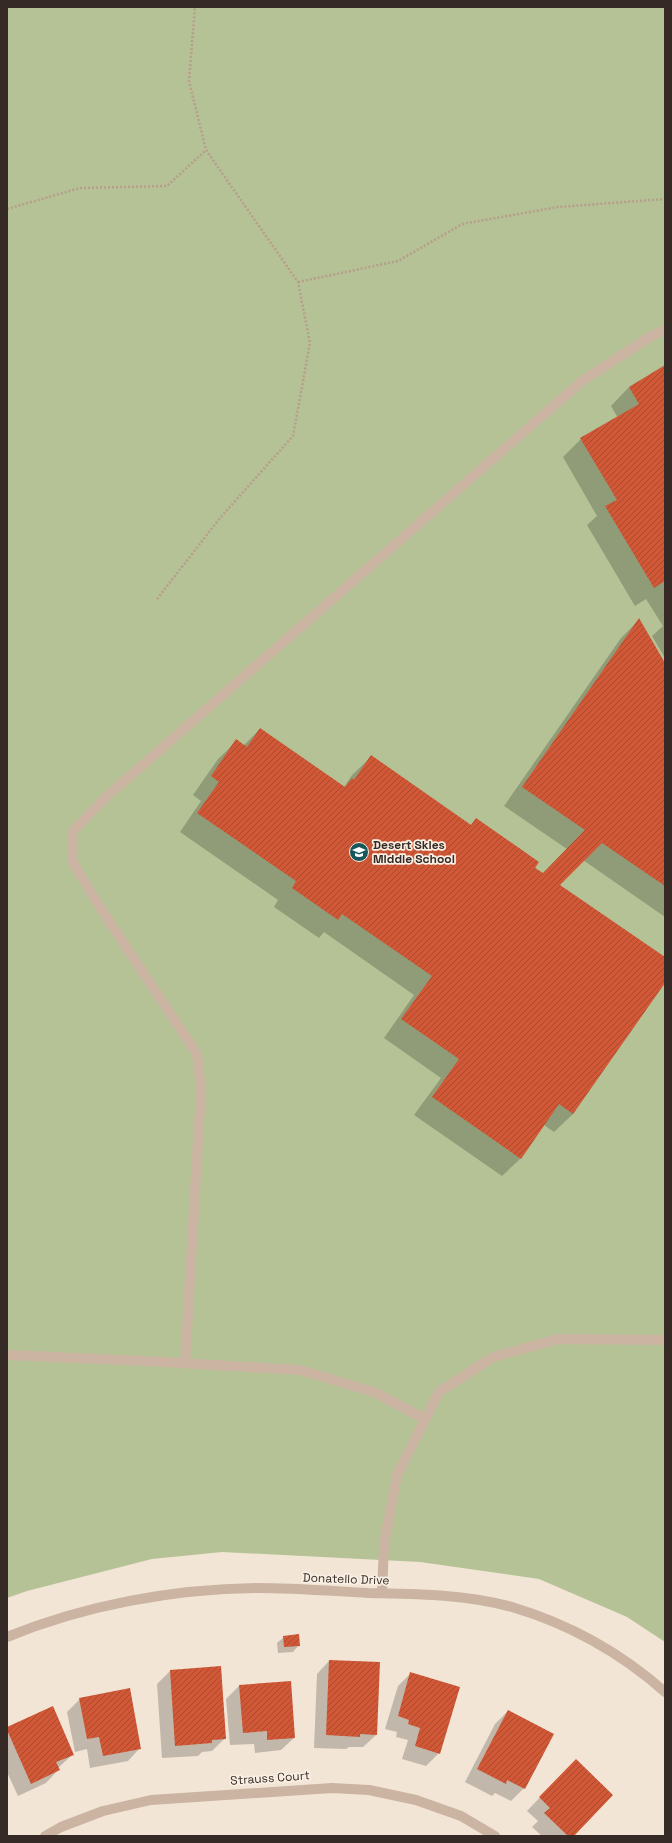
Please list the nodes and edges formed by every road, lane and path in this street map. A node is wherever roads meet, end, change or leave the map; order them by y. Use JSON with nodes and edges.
{"nodes":[{"id":1,"x":195,"y":7,"type":"edge"},
{"id":2,"x":206,"y":150,"type":"junction"},
{"id":3,"x":665,"y":199,"type":"edge"},
{"id":4,"x":7,"y":209,"type":"edge"},
{"id":5,"x":298,"y":282,"type":"junction"},
{"id":6,"x":665,"y":330,"type":"edge"},
{"id":7,"x":157,"y":599,"type":"dead end"},
{"id":8,"x":665,"y":1340,"type":"edge"},
{"id":9,"x":7,"y":1355,"type":"edge"},
{"id":10,"x":185,"y":1363,"type":"junction"},
{"id":11,"x":425,"y":1419,"type":"junction"},
{"id":12,"x":382,"y":1593,"type":"junction"},
{"id":13,"x":7,"y":1636,"type":"edge"},
{"id":14,"x":665,"y":1692,"type":"edge"},
{"id":15,"x":45,"y":1836,"type":"edge"},
{"id":16,"x":495,"y":1836,"type":"edge"}],
"edges":[{"from":1,"to":2,"type":"path"},
{"from":2,"to":4,"type":"path"},
{"from":2,"to":5,"type":"path"},
{"from":3,"to":5,"type":"path"},
{"from":5,"to":7,"type":"path"},
{"from":6,"to":10,"type":"street"},
{"from":8,"to":11,"type":"street"},
{"from":9,"to":10,"type":"street"},
{"from":10,"to":11,"type":"street"},
{"from":11,"to":12,"type":"street"},
{"from":12,"to":13,"type":"street","name":"Donatello Drive"},
{"from":12,"to":14,"type":"street","name":"Donatello Drive"},
{"from":15,"to":16,"type":"street","name":"Strauss Court"}]}
